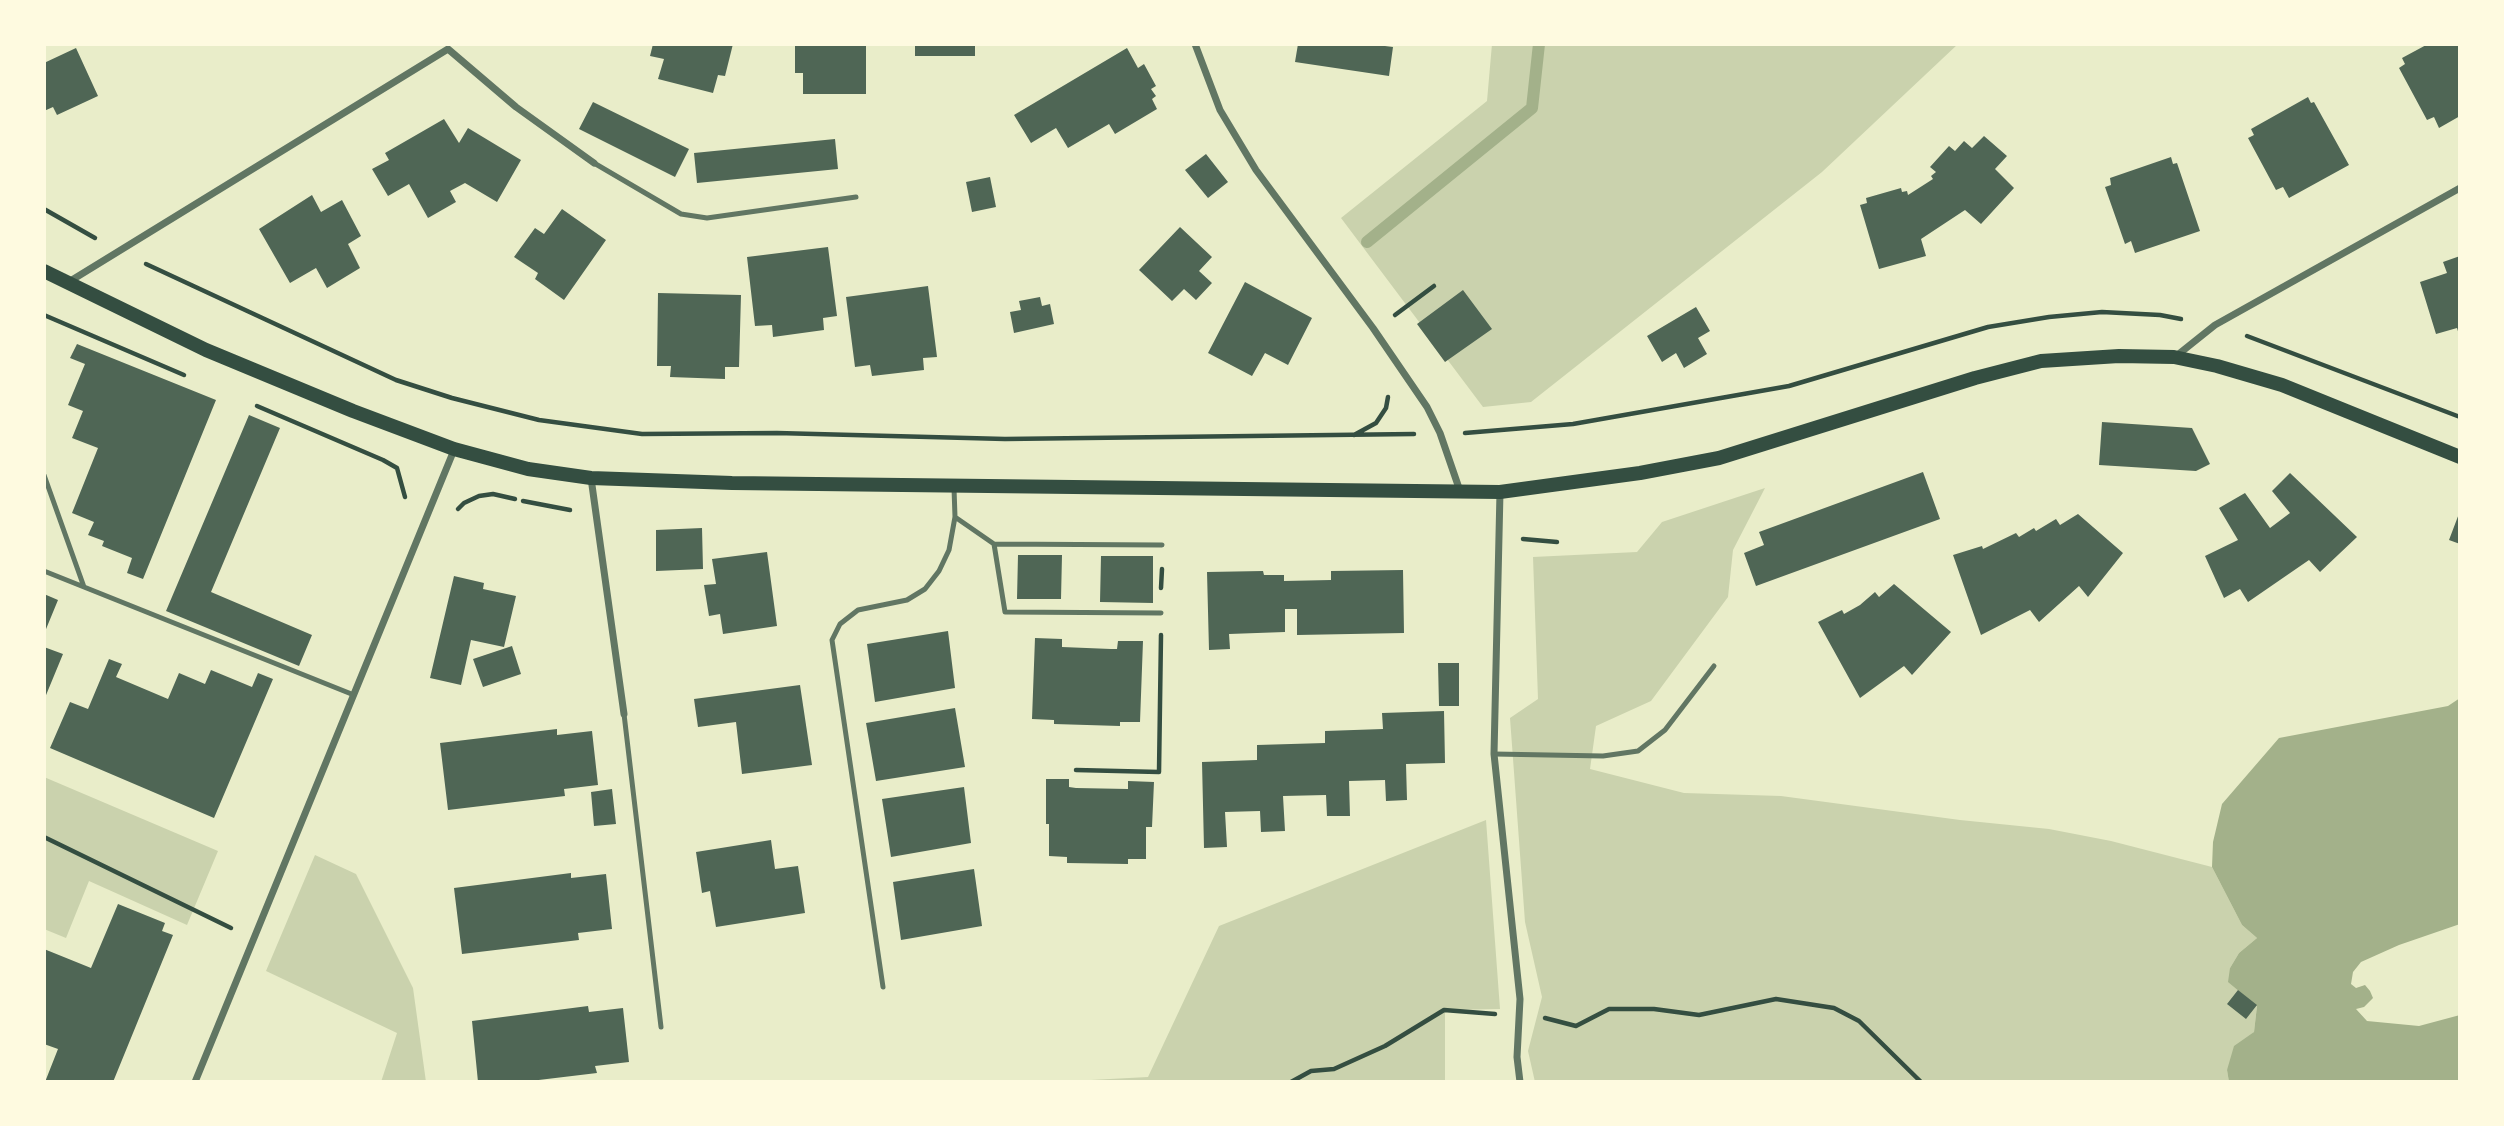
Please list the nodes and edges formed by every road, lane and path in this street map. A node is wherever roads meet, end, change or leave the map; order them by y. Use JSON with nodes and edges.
{"nodes":[{"id":1,"x":1195,"y":44,"type":"edge"},
{"id":2,"x":451,"y":47,"type":"edge"},
{"id":3,"x":594,"y":163,"type":"joint"},
{"id":4,"x":2460,"y":187,"type":"edge"},
{"id":5,"x":856,"y":197,"type":"dead end"},
{"id":6,"x":44,"y":209,"type":"edge"},
{"id":7,"x":83,"y":231,"type":"dead end"},
{"id":8,"x":158,"y":270,"type":"dead end"},
{"id":9,"x":44,"y":271,"type":"edge"},
{"id":10,"x":67,"y":283,"type":"junction"},
{"id":11,"x":1434,"y":286,"type":"dead end"},
{"id":12,"x":44,"y":315,"type":"edge"},
{"id":13,"x":2183,"y":319,"type":"dead end"},
{"id":14,"x":1373,"y":328,"type":"junction"},
{"id":15,"x":2262,"y":342,"type":"dead end"},
{"id":16,"x":2174,"y":357,"type":"junction"},
{"id":17,"x":1398,"y":365,"type":"junction"},
{"id":18,"x":195,"y":379,"type":"dead end"},
{"id":19,"x":245,"y":401,"type":"dead end"},
{"id":20,"x":2460,"y":417,"type":"edge"},
{"id":21,"x":1484,"y":433,"type":"dead end"},
{"id":22,"x":1401,"y":434,"type":"dead end"},
{"id":23,"x":1354,"y":435,"type":"junction"},
{"id":24,"x":454,"y":449,"type":"junction"},
{"id":25,"x":2460,"y":457,"type":"edge"},
{"id":26,"x":44,"y":475,"type":"edge"},
{"id":27,"x":591,"y":478,"type":"junction"},
{"id":28,"x":954,"y":486,"type":"junction"},
{"id":29,"x":1461,"y":492,"type":"junction"},
{"id":30,"x":1500,"y":492,"type":"junction"},
{"id":31,"x":406,"y":498,"type":"dead end"},
{"id":32,"x":595,"y":512,"type":"junction"},
{"id":33,"x":452,"y":516,"type":"dead end"},
{"id":34,"x":955,"y":517,"type":"junction"},
{"id":35,"x":994,"y":544,"type":"junction"},
{"id":36,"x":1162,"y":545,"type":"joint"},
{"id":37,"x":44,"y":572,"type":"edge"},
{"id":38,"x":85,"y":588,"type":"junction"},
{"id":39,"x":1161,"y":613,"type":"junction"},
{"id":40,"x":1714,"y":666,"type":"dead end"},
{"id":41,"x":354,"y":695,"type":"junction"},
{"id":42,"x":624,"y":714,"type":"joint"},
{"id":43,"x":1494,"y":754,"type":"junction"},
{"id":44,"x":1076,"y":770,"type":"dead end"},
{"id":45,"x":44,"y":837,"type":"edge"},
{"id":46,"x":254,"y":939,"type":"junction"},
{"id":47,"x":883,"y":987,"type":"dead end"},
{"id":48,"x":1520,"y":1017,"type":"junction"},
{"id":49,"x":661,"y":1027,"type":"dead end"},
{"id":50,"x":195,"y":1082,"type":"edge"},
{"id":51,"x":1291,"y":1082,"type":"edge"},
{"id":52,"x":1520,"y":1082,"type":"edge"},
{"id":53,"x":1921,"y":1082,"type":"edge"}],
"edges":[{"from":1,"to":14,"type":"street"},
{"from":2,"to":3,"type":"street"},
{"from":2,"to":10,"type":"street"},
{"from":3,"to":5,"type":"lane"},
{"from":4,"to":16,"type":"street"},
{"from":6,"to":7,"type":"path"},
{"from":8,"to":23,"type":"path"},
{"from":9,"to":10,"type":"main road"},
{"from":10,"to":24,"type":"main road"},
{"from":11,"to":14,"type":"path"},
{"from":12,"to":18,"type":"path"},
{"from":13,"to":21,"type":"path"},
{"from":14,"to":17,"type":"street"},
{"from":15,"to":20,"type":"path"},
{"from":16,"to":25,"type":"main road"},
{"from":16,"to":30,"type":"main road"},
{"from":17,"to":23,"type":"path"},
{"from":17,"to":29,"type":"street"},
{"from":19,"to":31,"type":"path"},
{"from":22,"to":23,"type":"path"},
{"from":24,"to":27,"type":"main road"},
{"from":24,"to":41,"type":"street"},
{"from":26,"to":38,"type":"lane"},
{"from":27,"to":28,"type":"main road"},
{"from":27,"to":32,"type":"street"},
{"from":28,"to":29,"type":"main road"},
{"from":28,"to":34,"type":"lane"},
{"from":29,"to":30,"type":"main road"},
{"from":30,"to":43,"type":"street"},
{"from":32,"to":33,"type":"path"},
{"from":32,"to":42,"type":"street"},
{"from":34,"to":35,"type":"lane"},
{"from":34,"to":47,"type":"lane"},
{"from":35,"to":36,"type":"lane"},
{"from":35,"to":39,"type":"lane"},
{"from":36,"to":39,"type":"path"},
{"from":37,"to":38,"type":"lane"},
{"from":38,"to":41,"type":"lane"},
{"from":39,"to":44,"type":"path"},
{"from":40,"to":43,"type":"lane"},
{"from":41,"to":46,"type":"street"},
{"from":42,"to":49,"type":"lane"},
{"from":43,"to":48,"type":"street"},
{"from":45,"to":46,"type":"path"},
{"from":46,"to":50,"type":"street"},
{"from":48,"to":51,"type":"path"},
{"from":48,"to":52,"type":"street"},
{"from":48,"to":53,"type":"path"}]}
